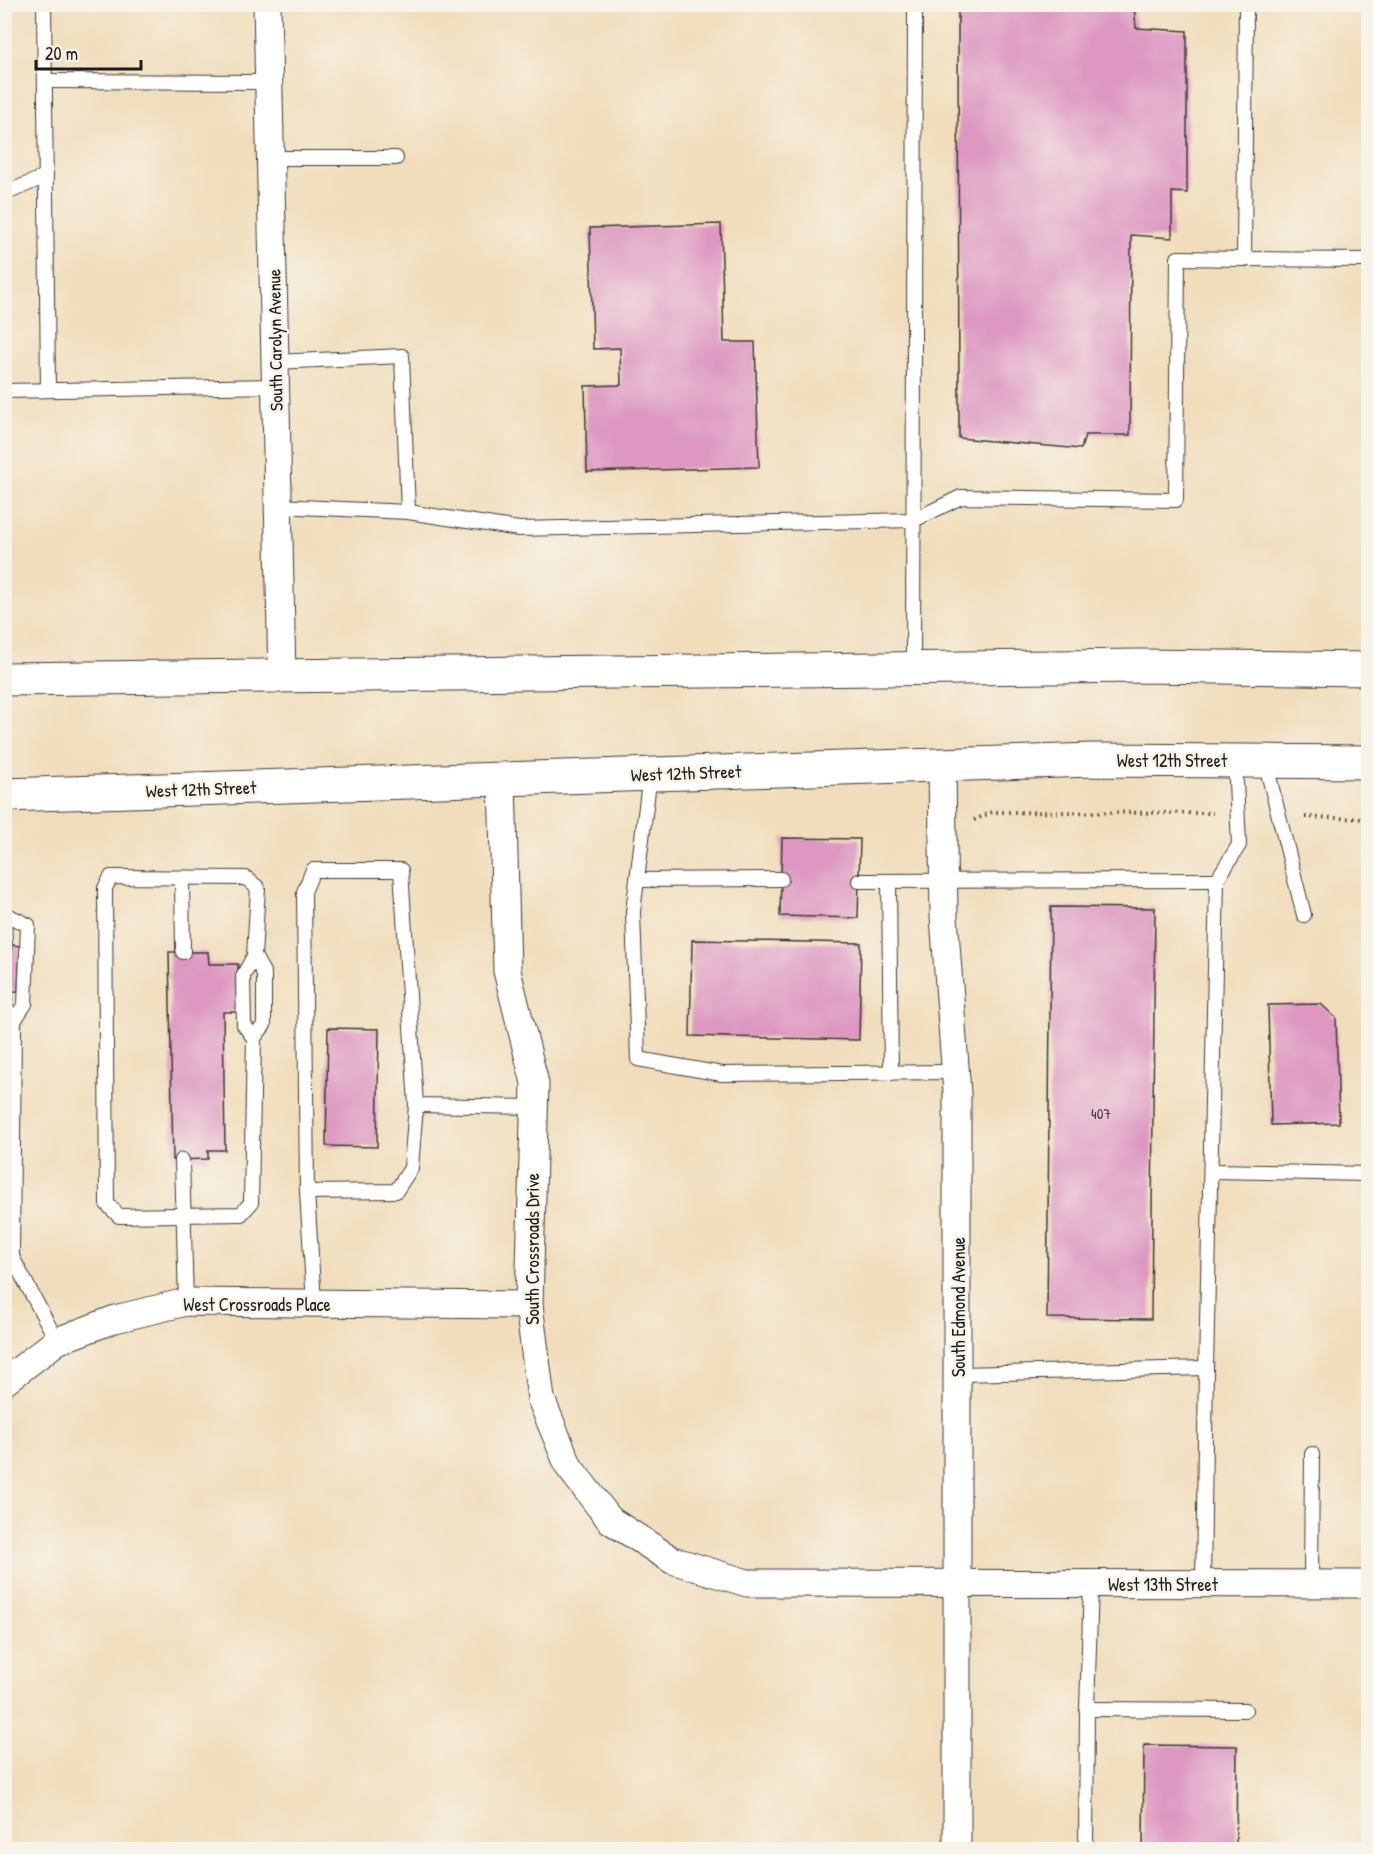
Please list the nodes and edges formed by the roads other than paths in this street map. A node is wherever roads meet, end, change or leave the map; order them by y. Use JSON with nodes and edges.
{"nodes":[{"id":1,"x":44,"y":4,"type":"edge"},
{"id":2,"x":267,"y":4,"type":"edge"},
{"id":3,"x":915,"y":4,"type":"edge"},
{"id":4,"x":1246,"y":4,"type":"edge"},
{"id":5,"x":45,"y":81,"type":"junction"},
{"id":6,"x":269,"y":82,"type":"junction"},
{"id":7,"x":271,"y":158,"type":"junction"},
{"id":8,"x":396,"y":158,"type":"dead end"},
{"id":9,"x":46,"y":176,"type":"junction"},
{"id":10,"x":4,"y":194,"type":"edge"},
{"id":11,"x":1244,"y":259,"type":"junction"},
{"id":12,"x":1368,"y":260,"type":"edge"},
{"id":13,"x":275,"y":374,"type":"junction"},
{"id":14,"x":48,"y":390,"type":"junction"},
{"id":15,"x":4,"y":391,"type":"edge"},
{"id":16,"x":278,"y":506,"type":"junction"},
{"id":17,"x":408,"y":512,"type":"junction"},
{"id":18,"x":914,"y":520,"type":"junction"},
{"id":19,"x":1368,"y":669,"type":"edge"},
{"id":20,"x":913,"y":670,"type":"junction"},
{"id":21,"x":282,"y":676,"type":"junction"},
{"id":22,"x":4,"y":679,"type":"edge"},
{"id":23,"x":1250,"y":761,"type":"junction"},
{"id":24,"x":1368,"y":762,"type":"edge"},
{"id":25,"x":942,"y":766,"type":"junction"},
{"id":26,"x":650,"y":774,"type":"junction"},
{"id":27,"x":501,"y":778,"type":"junction"},
{"id":28,"x":4,"y":795,"type":"edge"},
{"id":29,"x":182,"y":878,"type":"junction"},
{"id":30,"x":780,"y":879,"type":"dead end"},
{"id":31,"x":637,"y":880,"type":"junction"},
{"id":32,"x":1217,"y":880,"type":"junction"},
{"id":33,"x":859,"y":881,"type":"dead end"},
{"id":34,"x":889,"y":881,"type":"junction"},
{"id":35,"x":944,"y":881,"type":"junction"},
{"id":36,"x":5,"y":914,"type":"edge"},
{"id":37,"x":1304,"y":915,"type":"dead end"},
{"id":38,"x":5,"y":945,"type":"edge"},
{"id":39,"x":183,"y":952,"type":"dead end"},
{"id":40,"x":254,"y":956,"type":"junction"},
{"id":41,"x":5,"y":992,"type":"edge"},
{"id":42,"x":14,"y":1021,"type":"junction"},
{"id":43,"x":254,"y":1038,"type":"junction"},
{"id":44,"x":891,"y":1072,"type":"junction"},
{"id":45,"x":956,"y":1072,"type":"junction"},
{"id":46,"x":416,"y":1105,"type":"junction"},
{"id":47,"x":534,"y":1107,"type":"junction"},
{"id":48,"x":9,"y":1133,"type":"edge"},
{"id":49,"x":182,"y":1160,"type":"dead end"},
{"id":50,"x":1212,"y":1171,"type":"junction"},
{"id":51,"x":1368,"y":1174,"type":"edge"},
{"id":52,"x":307,"y":1192,"type":"junction"},
{"id":53,"x":183,"y":1216,"type":"junction"},
{"id":54,"x":8,"y":1258,"type":"edge"},
{"id":55,"x":186,"y":1302,"type":"junction"},
{"id":56,"x":314,"y":1303,"type":"junction"},
{"id":57,"x":529,"y":1305,"type":"junction"},
{"id":58,"x":57,"y":1341,"type":"junction"},
{"id":59,"x":1206,"y":1368,"type":"junction"},
{"id":60,"x":958,"y":1374,"type":"junction"},
{"id":61,"x":4,"y":1382,"type":"edge"},
{"id":62,"x":1312,"y":1454,"type":"dead end"},
{"id":63,"x":958,"y":1584,"type":"junction"},
{"id":64,"x":1091,"y":1584,"type":"junction"},
{"id":65,"x":1203,"y":1584,"type":"junction"},
{"id":66,"x":1311,"y":1584,"type":"junction"},
{"id":67,"x":1368,"y":1584,"type":"edge"},
{"id":68,"x":1087,"y":1709,"type":"junction"},
{"id":69,"x":1245,"y":1710,"type":"dead end"},
{"id":70,"x":957,"y":1850,"type":"edge"},
{"id":71,"x":1086,"y":1850,"type":"edge"}],
"edges":[{"from":1,"to":5,"type":"lane"},
{"from":2,"to":6,"type":"street","name":"South Carolyn Avenue"},
{"from":3,"to":18,"type":"lane"},
{"from":4,"to":11,"type":"lane"},
{"from":5,"to":6,"type":"lane"},
{"from":5,"to":9,"type":"lane"},
{"from":6,"to":7,"type":"street","name":"South Carolyn Avenue"},
{"from":7,"to":8,"type":"lane"},
{"from":7,"to":13,"type":"street","name":"South Carolyn Avenue"},
{"from":9,"to":10,"type":"lane"},
{"from":9,"to":14,"type":"lane"},
{"from":11,"to":12,"type":"lane"},
{"from":11,"to":18,"type":"lane"},
{"from":13,"to":14,"type":"lane"},
{"from":13,"to":16,"type":"street","name":"South Carolyn Avenue"},
{"from":13,"to":17,"type":"lane"},
{"from":14,"to":15,"type":"lane"},
{"from":16,"to":17,"type":"lane"},
{"from":16,"to":21,"type":"street","name":"South Carolyn Avenue"},
{"from":17,"to":18,"type":"lane"},
{"from":18,"to":20,"type":"lane"},
{"from":19,"to":20,"type":"main road"},
{"from":20,"to":21,"type":"main road"},
{"from":21,"to":22,"type":"main road"},
{"from":23,"to":24,"type":"main road","name":"West 12th Street"},
{"from":23,"to":25,"type":"main road","name":"West 12th Street"},
{"from":23,"to":32,"type":"lane"},
{"from":23,"to":37,"type":"lane"},
{"from":25,"to":26,"type":"main road","name":"West 12th Street"},
{"from":25,"to":35,"type":"street","name":"South Edmond Avenue"},
{"from":26,"to":27,"type":"main road","name":"West 12th Street"},
{"from":26,"to":31,"type":"lane"},
{"from":27,"to":28,"type":"main road","name":"West 12th Street"},
{"from":27,"to":47,"type":"street","name":"South Crossroads Drive"},
{"from":29,"to":39,"type":"lane"},
{"from":29,"to":40,"type":"lane"},
{"from":29,"to":53,"type":"lane"},
{"from":30,"to":31,"type":"lane"},
{"from":31,"to":44,"type":"lane"},
{"from":32,"to":35,"type":"lane"},
{"from":32,"to":50,"type":"lane"},
{"from":33,"to":34,"type":"lane"},
{"from":34,"to":35,"type":"lane"},
{"from":34,"to":44,"type":"lane"},
{"from":35,"to":45,"type":"street","name":"South Edmond Avenue"},
{"from":36,"to":38,"type":"lane"},
{"from":36,"to":42,"type":"lane"},
{"from":40,"to":43,"type":"lane"},
{"from":40,"to":43,"type":"lane"},
{"from":41,"to":42,"type":"lane"},
{"from":42,"to":48,"type":"lane"},
{"from":43,"to":53,"type":"lane"},
{"from":44,"to":45,"type":"lane"},
{"from":45,"to":60,"type":"street","name":"South Edmond Avenue"},
{"from":46,"to":47,"type":"lane"},
{"from":46,"to":52,"type":"lane"},
{"from":46,"to":52,"type":"lane"},
{"from":47,"to":57,"type":"street","name":"South Crossroads Drive"},
{"from":48,"to":54,"type":"lane"},
{"from":49,"to":53,"type":"lane"},
{"from":50,"to":51,"type":"lane"},
{"from":50,"to":59,"type":"lane"},
{"from":52,"to":56,"type":"lane"},
{"from":53,"to":55,"type":"lane"},
{"from":54,"to":58,"type":"lane"},
{"from":55,"to":56,"type":"street","name":"West Crossroads Place"},
{"from":55,"to":58,"type":"street","name":"West Crossroads Place"},
{"from":56,"to":57,"type":"street","name":"West Crossroads Place"},
{"from":57,"to":63,"type":"street","name":"South Crossroads Drive"},
{"from":58,"to":61,"type":"street","name":"West Crossroads Place"},
{"from":59,"to":60,"type":"lane"},
{"from":59,"to":65,"type":"lane"},
{"from":60,"to":63,"type":"street","name":"South Edmond Avenue"},
{"from":62,"to":66,"type":"lane"},
{"from":63,"to":64,"type":"street","name":"West 13th Street"},
{"from":63,"to":70,"type":"street","name":"South Edmond Avenue"},
{"from":64,"to":65,"type":"street","name":"West 13th Street"},
{"from":64,"to":68,"type":"lane"},
{"from":65,"to":66,"type":"street","name":"West 13th Street"},
{"from":66,"to":67,"type":"street","name":"West 13th Street"},
{"from":68,"to":69,"type":"lane"},
{"from":68,"to":71,"type":"lane"}]}
